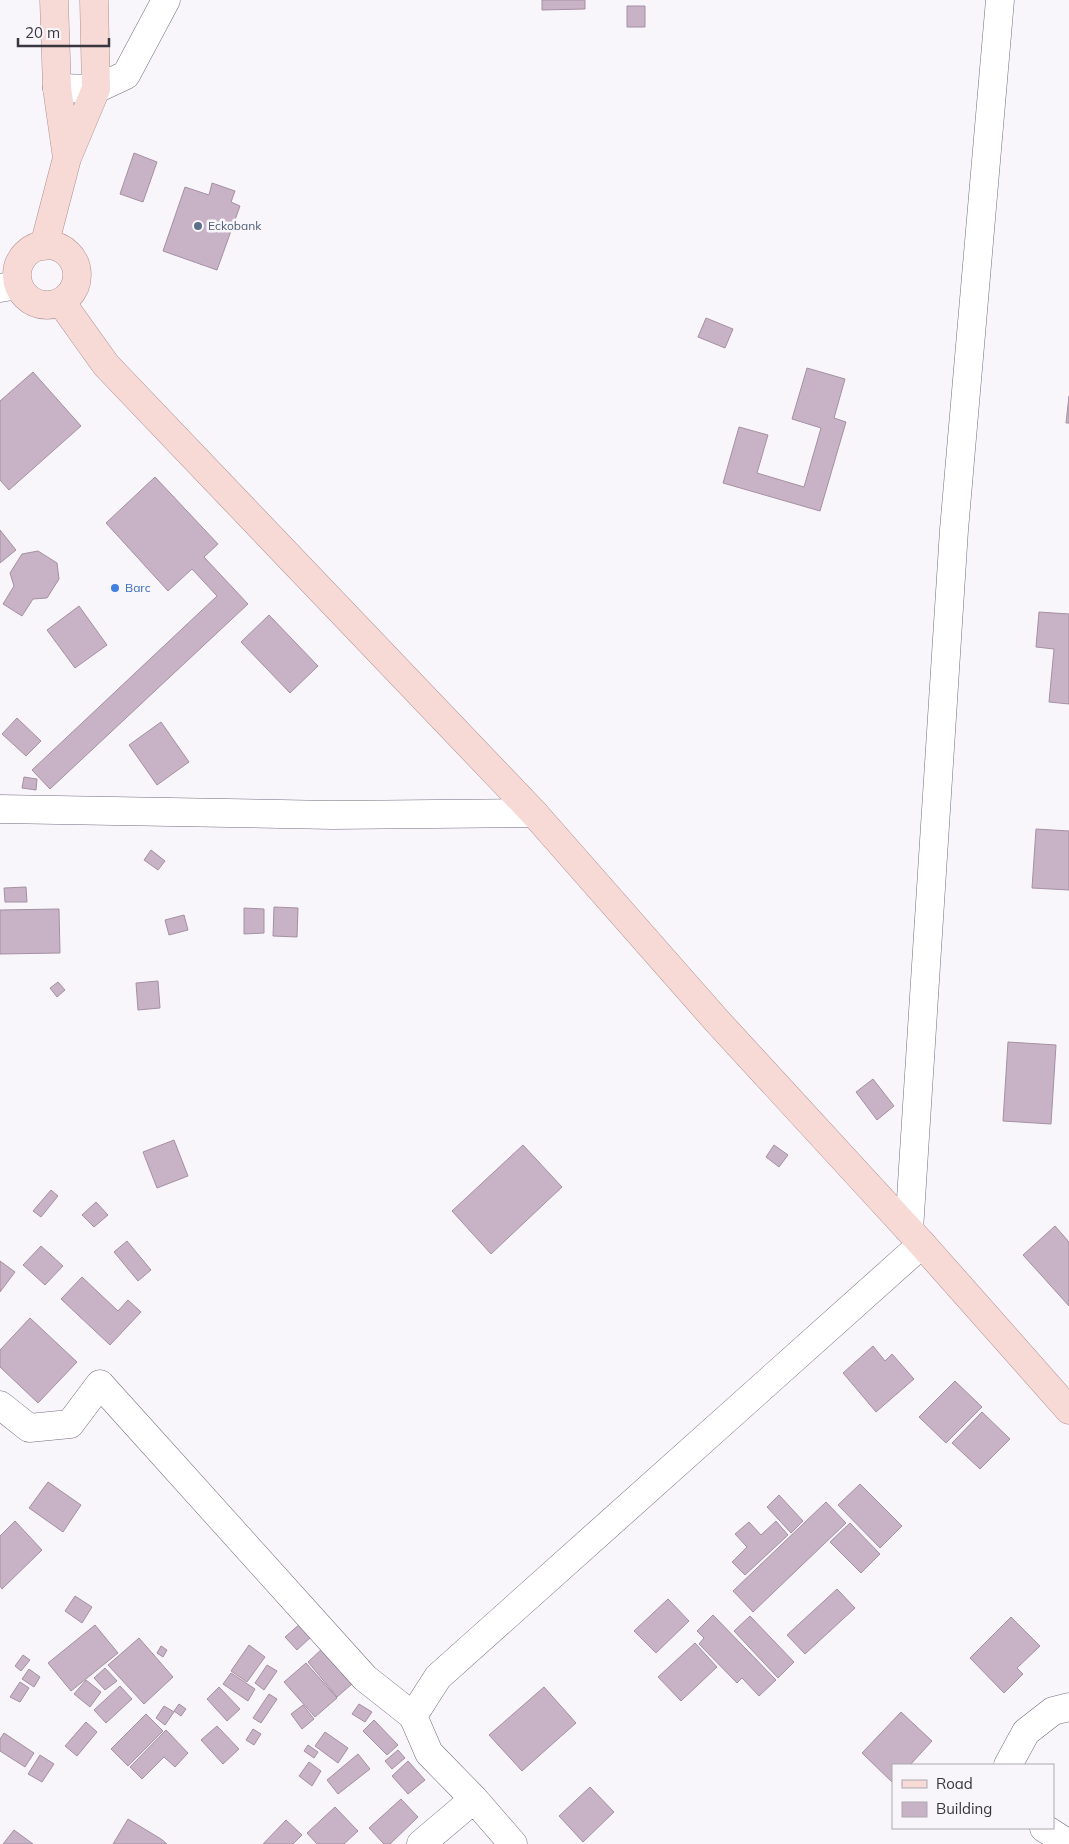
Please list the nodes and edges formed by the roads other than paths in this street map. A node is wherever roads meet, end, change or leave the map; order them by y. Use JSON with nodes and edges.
{"nodes":[{"id":1,"x":54,"y":0,"type":"edge"},
{"id":2,"x":94,"y":0,"type":"edge"},
{"id":3,"x":166,"y":0,"type":"edge"},
{"id":4,"x":1000,"y":0,"type":"edge"},
{"id":5,"x":58,"y":88,"type":"junction"},
{"id":6,"x":96,"y":89,"type":"junction"},
{"id":7,"x":67,"y":158,"type":"junction"},
{"id":8,"x":44,"y":246,"type":"junction"},
{"id":9,"x":9,"y":286,"type":"edge"},
{"id":10,"x":61,"y":302,"type":"junction"},
{"id":11,"x":0,"y":809,"type":"edge"},
{"id":12,"x":534,"y":813,"type":"junction"},
{"id":13,"x":916,"y":1237,"type":"junction"},
{"id":14,"x":0,"y":1405,"type":"edge"},
{"id":15,"x":1069,"y":1410,"type":"edge"},
{"id":16,"x":1069,"y":1707,"type":"edge"},
{"id":17,"x":414,"y":1716,"type":"junction"},
{"id":18,"x":1009,"y":1764,"type":"edge"},
{"id":19,"x":474,"y":1799,"type":"junction"},
{"id":20,"x":1046,"y":1829,"type":"edge"},
{"id":21,"x":421,"y":1844,"type":"edge"},
{"id":22,"x":513,"y":1844,"type":"edge"},
{"id":23,"x":1069,"y":1844,"type":"edge"}],
"edges":[{"from":1,"to":5,"type":"main road"},
{"from":2,"to":6,"type":"main road"},
{"from":3,"to":6,"type":"street"},
{"from":4,"to":13,"type":"street"},
{"from":5,"to":6,"type":"street"},
{"from":5,"to":7,"type":"main road"},
{"from":6,"to":7,"type":"main road"},
{"from":7,"to":8,"type":"main road"},
{"from":8,"to":9,"type":"main road"},
{"from":8,"to":10,"type":"main road"},
{"from":9,"to":10,"type":"main road"},
{"from":10,"to":12,"type":"main road"},
{"from":11,"to":12,"type":"street"},
{"from":12,"to":13,"type":"main road"},
{"from":13,"to":15,"type":"main road"},
{"from":13,"to":17,"type":"street"},
{"from":14,"to":17,"type":"street"},
{"from":16,"to":18,"type":"street"},
{"from":17,"to":19,"type":"street"},
{"from":19,"to":21,"type":"street"},
{"from":19,"to":22,"type":"street"},
{"from":20,"to":23,"type":"street"}]}
